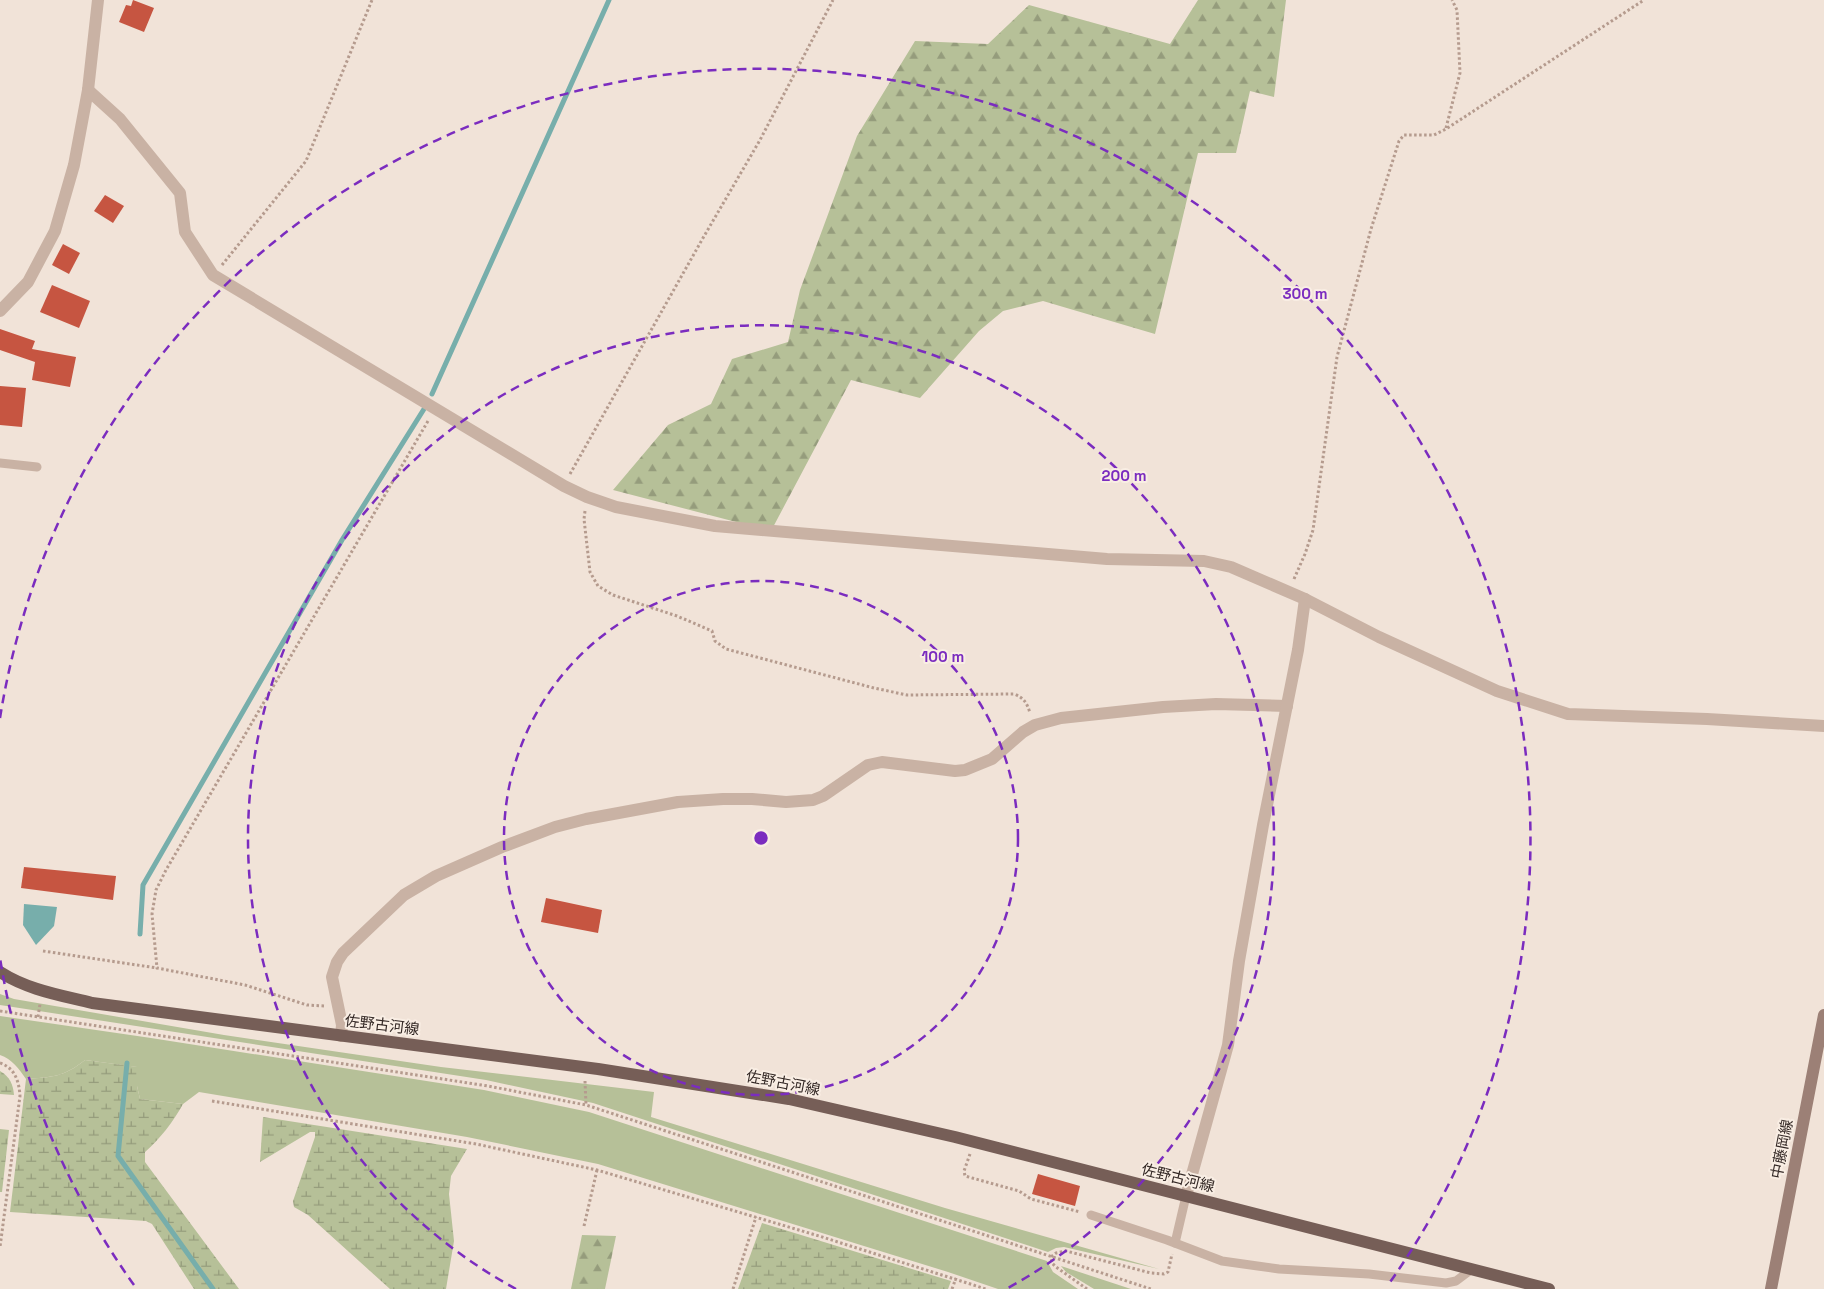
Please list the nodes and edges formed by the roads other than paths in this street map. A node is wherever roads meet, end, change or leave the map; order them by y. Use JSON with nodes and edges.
{"nodes":[{"id":1,"x":98,"y":0,"type":"edge"},
{"id":2,"x":88,"y":90,"type":"junction"},
{"id":3,"x":0,"y":311,"type":"edge"},
{"id":4,"x":0,"y":463,"type":"edge"},
{"id":5,"x":36,"y":467,"type":"dead end"},
{"id":6,"x":1305,"y":599,"type":"junction"},
{"id":7,"x":1287,"y":706,"type":"junction"},
{"id":8,"x":1824,"y":726,"type":"edge"},
{"id":9,"x":0,"y":972,"type":"edge"},
{"id":10,"x":1824,"y":1015,"type":"edge"},
{"id":11,"x":341,"y":1036,"type":"junction"},
{"id":12,"x":1186,"y":1196,"type":"junction"},
{"id":13,"x":1091,"y":1215,"type":"road end"},
{"id":14,"x":1175,"y":1243,"type":"junction"},
{"id":15,"x":1472,"y":1269,"type":"junction"},
{"id":16,"x":1550,"y":1289,"type":"edge"},
{"id":17,"x":1772,"y":1289,"type":"edge"}],
"edges":[{"from":1,"to":2,"type":"street"},
{"from":2,"to":3,"type":"street"},
{"from":2,"to":6,"type":"street"},
{"from":4,"to":5,"type":"lane"},
{"from":6,"to":7,"type":"street"},
{"from":6,"to":8,"type":"street"},
{"from":7,"to":11,"type":"street"},
{"from":7,"to":12,"type":"street"},
{"from":9,"to":11,"type":"main road","name":"佐野古河線"},
{"from":10,"to":17,"type":"main road","name":"中藤岡線"},
{"from":11,"to":12,"type":"main road","name":"佐野古河線"},
{"from":12,"to":14,"type":"lane"},
{"from":12,"to":15,"type":"main road","name":"佐野古河線"},
{"from":13,"to":14,"type":"lane"},
{"from":14,"to":15,"type":"lane"},
{"from":15,"to":16,"type":"main road","name":"佐野古河線"}]}
